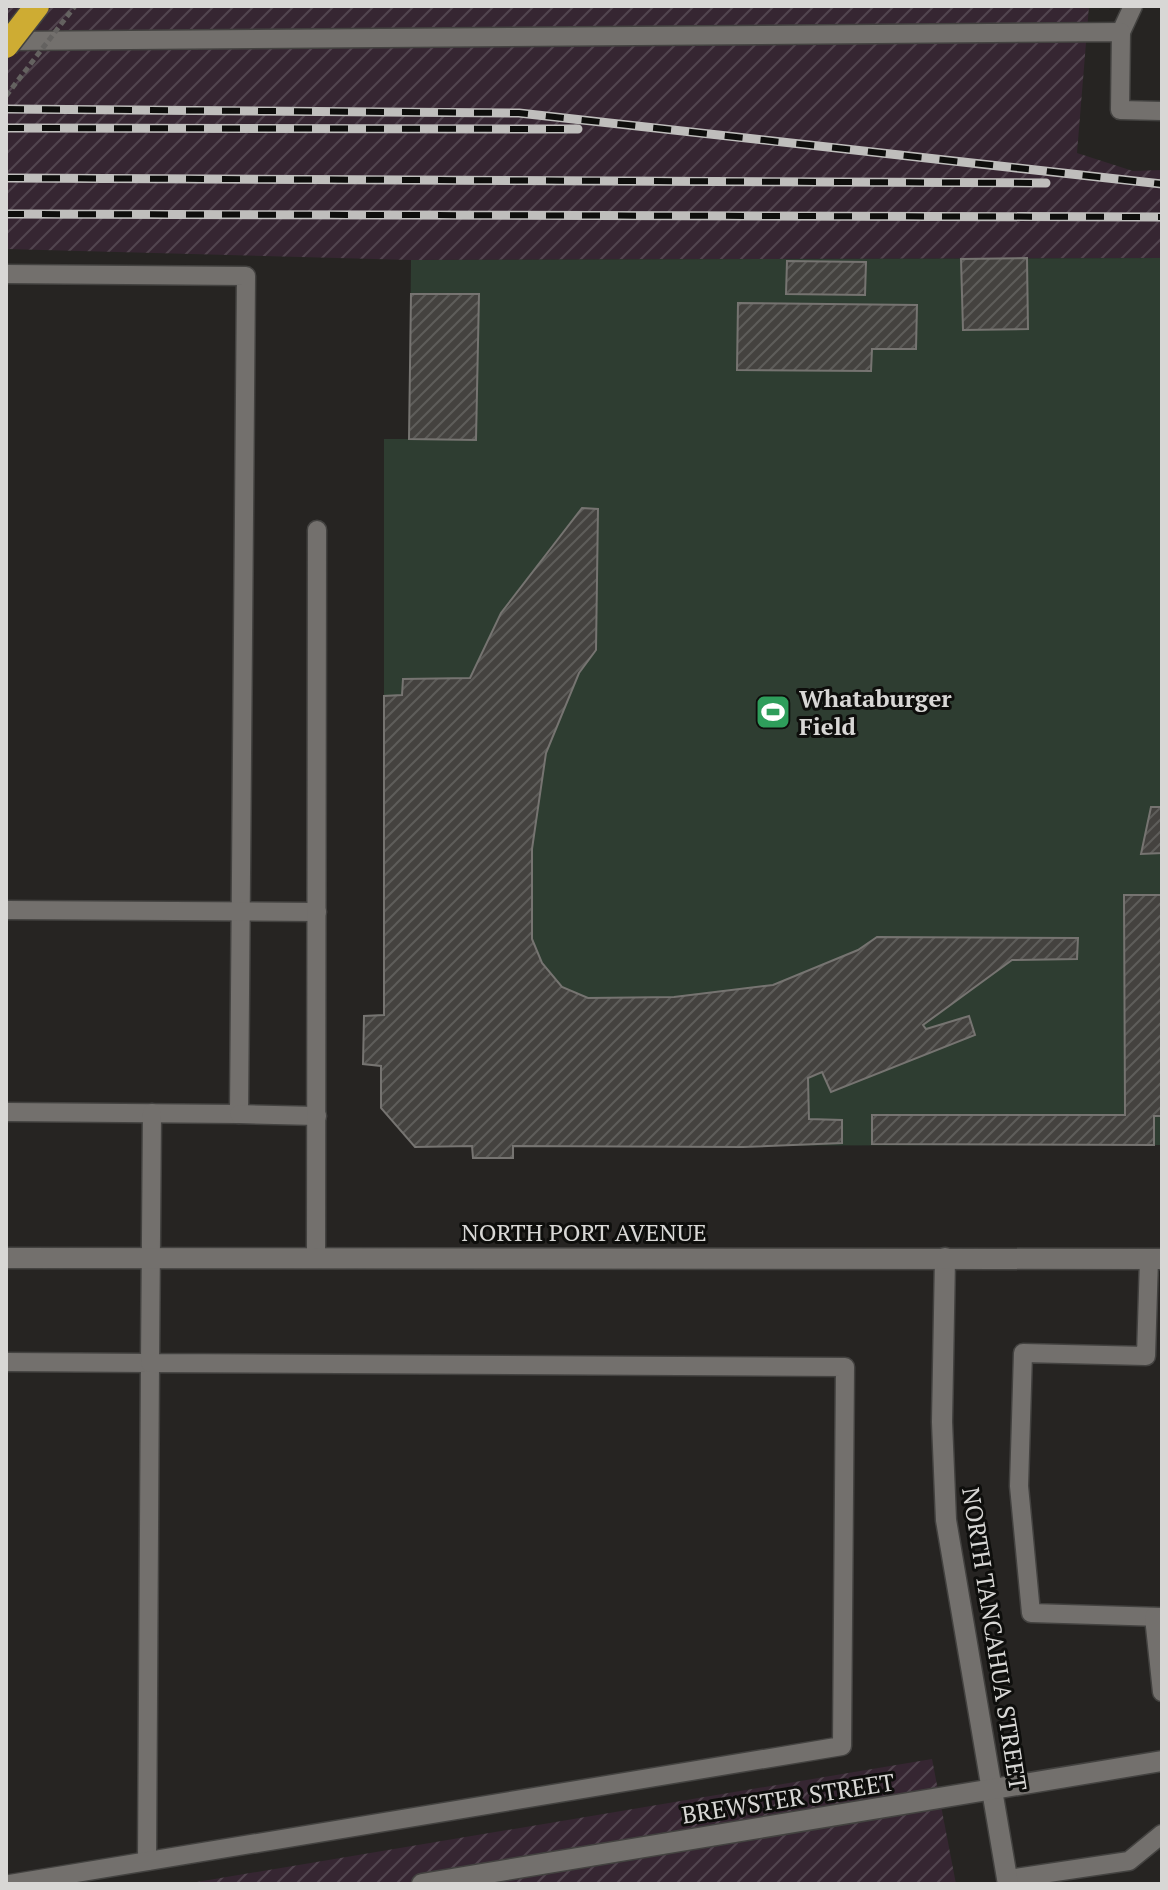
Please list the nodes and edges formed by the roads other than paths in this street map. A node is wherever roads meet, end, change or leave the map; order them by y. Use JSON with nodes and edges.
{"nodes":[{"id":1,"x":37,"y":6,"type":"edge"},
{"id":2,"x":1133,"y":6,"type":"edge"},
{"id":3,"x":1121,"y":32,"type":"junction"},
{"id":4,"x":6,"y":43,"type":"edge"},
{"id":5,"x":1162,"y":111,"type":"edge"},
{"id":6,"x":6,"y":274,"type":"edge"},
{"id":7,"x":317,"y":530,"type":"dead end"},
{"id":8,"x":6,"y":910,"type":"edge"},
{"id":9,"x":240,"y":912,"type":"junction"},
{"id":10,"x":317,"y":912,"type":"junction"},
{"id":11,"x":6,"y":1112,"type":"edge"},
{"id":12,"x":152,"y":1113,"type":"junction"},
{"id":13,"x":239,"y":1114,"type":"junction"},
{"id":14,"x":317,"y":1116,"type":"junction"},
{"id":15,"x":6,"y":1258,"type":"edge"},
{"id":16,"x":150,"y":1258,"type":"junction"},
{"id":17,"x":316,"y":1258,"type":"junction"},
{"id":18,"x":945,"y":1258,"type":"junction"},
{"id":19,"x":1156,"y":1259,"type":"edge"},
{"id":20,"x":1154,"y":1357,"type":"edge"},
{"id":21,"x":6,"y":1362,"type":"edge"},
{"id":22,"x":150,"y":1363,"type":"junction"},
{"id":23,"x":1158,"y":1617,"type":"edge"},
{"id":24,"x":1162,"y":1692,"type":"edge"},
{"id":25,"x":1162,"y":1761,"type":"edge"},
{"id":26,"x":993,"y":1790,"type":"junction"},
{"id":27,"x":1162,"y":1834,"type":"edge"},
{"id":28,"x":147,"y":1861,"type":"junction"},
{"id":29,"x":1088,"y":1876,"type":"edge"},
{"id":30,"x":1008,"y":1882,"type":"edge"},
{"id":31,"x":10,"y":1884,"type":"edge"},
{"id":32,"x":422,"y":1884,"type":"edge"}],
"edges":[{"from":1,"to":4,"type":"highway","bridge":true},
{"from":2,"to":3,"type":"lane"},
{"from":3,"to":4,"type":"lane"},
{"from":3,"to":5,"type":"lane"},
{"from":6,"to":9,"type":"lane"},
{"from":7,"to":10,"type":"lane"},
{"from":8,"to":9,"type":"lane"},
{"from":9,"to":10,"type":"lane"},
{"from":9,"to":13,"type":"lane"},
{"from":10,"to":14,"type":"lane"},
{"from":11,"to":12,"type":"lane"},
{"from":12,"to":13,"type":"lane"},
{"from":12,"to":16,"type":"lane"},
{"from":13,"to":14,"type":"lane"},
{"from":14,"to":17,"type":"lane"},
{"from":15,"to":16,"type":"street","name":"NORTH PORT AVENUE"},
{"from":16,"to":17,"type":"street","name":"NORTH PORT AVENUE"},
{"from":16,"to":22,"type":"lane"},
{"from":17,"to":18,"type":"street","name":"NORTH PORT AVENUE"},
{"from":18,"to":19,"type":"street","name":"NORTH PORT AVENUE"},
{"from":18,"to":26,"type":"street","name":"NORTH TANCAHUA STREET"},
{"from":19,"to":20,"type":"lane"},
{"from":20,"to":23,"type":"lane"},
{"from":21,"to":22,"type":"lane"},
{"from":22,"to":28,"type":"lane"},
{"from":22,"to":28,"type":"lane"},
{"from":23,"to":24,"type":"lane"},
{"from":25,"to":26,"type":"street","name":"BREWSTER STREET"},
{"from":26,"to":30,"type":"street","name":"NORTH TANCAHUA STREET"},
{"from":26,"to":32,"type":"street","name":"BREWSTER STREET"},
{"from":27,"to":29,"type":"lane"},
{"from":28,"to":31,"type":"lane"},
{"from":29,"to":30,"type":"lane"}]}
